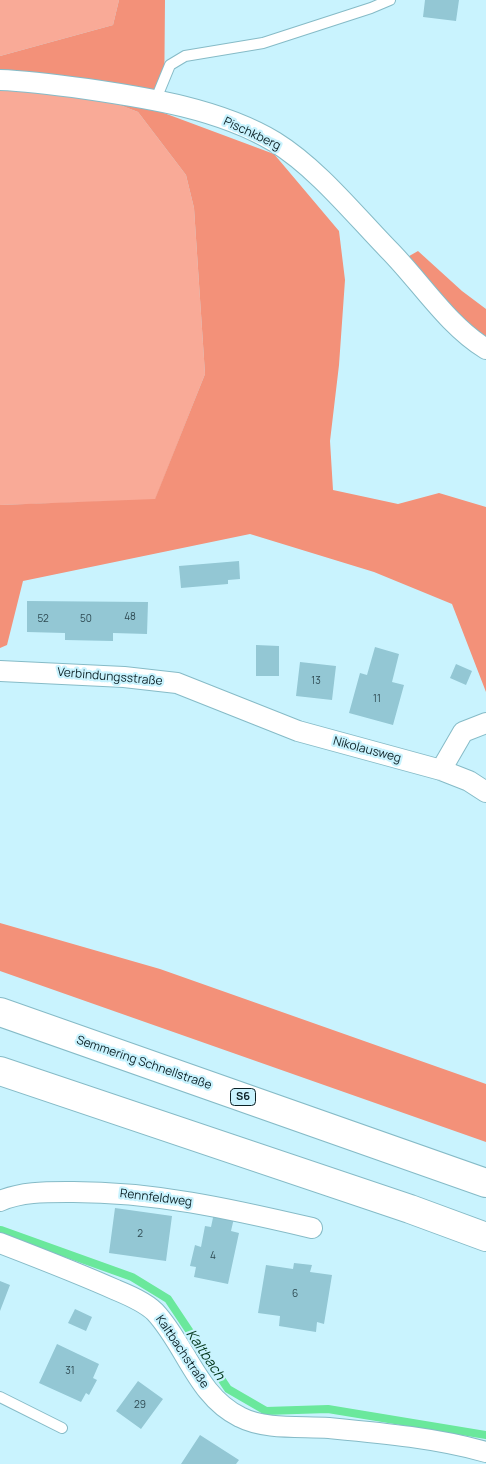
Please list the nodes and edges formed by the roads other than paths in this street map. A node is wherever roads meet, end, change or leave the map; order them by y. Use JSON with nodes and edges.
{"nodes":[{"id":1,"x":390,"y":0,"type":"edge"},
{"id":2,"x":0,"y":80,"type":"edge"},
{"id":3,"x":156,"y":99,"type":"junction"},
{"id":4,"x":486,"y":349,"type":"edge"},
{"id":5,"x":0,"y":672,"type":"edge"},
{"id":6,"x":246,"y":710,"type":"joint"},
{"id":7,"x":486,"y":723,"type":"edge"},
{"id":8,"x":441,"y":770,"type":"junction"},
{"id":9,"x":486,"y":792,"type":"edge"},
{"id":10,"x":0,"y":1012,"type":"edge"},
{"id":11,"x":0,"y":1071,"type":"edge"},
{"id":12,"x":486,"y":1183,"type":"edge"},
{"id":13,"x":0,"y":1202,"type":"edge"},
{"id":14,"x":312,"y":1228,"type":"dead end"},
{"id":15,"x":486,"y":1237,"type":"edge"},
{"id":16,"x":0,"y":1243,"type":"edge"},
{"id":17,"x":0,"y":1397,"type":"edge"},
{"id":18,"x":62,"y":1428,"type":"dead end"},
{"id":19,"x":486,"y":1452,"type":"edge"},
{"id":20,"x":486,"y":1462,"type":"edge"},
{"id":21,"x":476,"y":1464,"type":"edge"}],
"edges":[{"from":1,"to":3,"type":"lane"},
{"from":2,"to":3,"type":"street","name":"Pischkberg"},
{"from":3,"to":4,"type":"street","name":"Pischkberg"},
{"from":5,"to":6,"type":"street","name":"Verbindungsstraße"},
{"from":6,"to":8,"type":"street","name":"Nikolausweg"},
{"from":7,"to":8,"type":"street"},
{"from":8,"to":9,"type":"street","name":"Nikolausweg"},
{"from":10,"to":12,"type":"highway","name":"Semmering Schnellstraße","number":"S6"},
{"from":11,"to":15,"type":"highway"},
{"from":13,"to":14,"type":"street","name":"Rennfeldweg"},
{"from":16,"to":19,"type":"street","name":"Kaltbachstraße"},
{"from":17,"to":18,"type":"lane"},
{"from":20,"to":21,"type":"street"}]}
